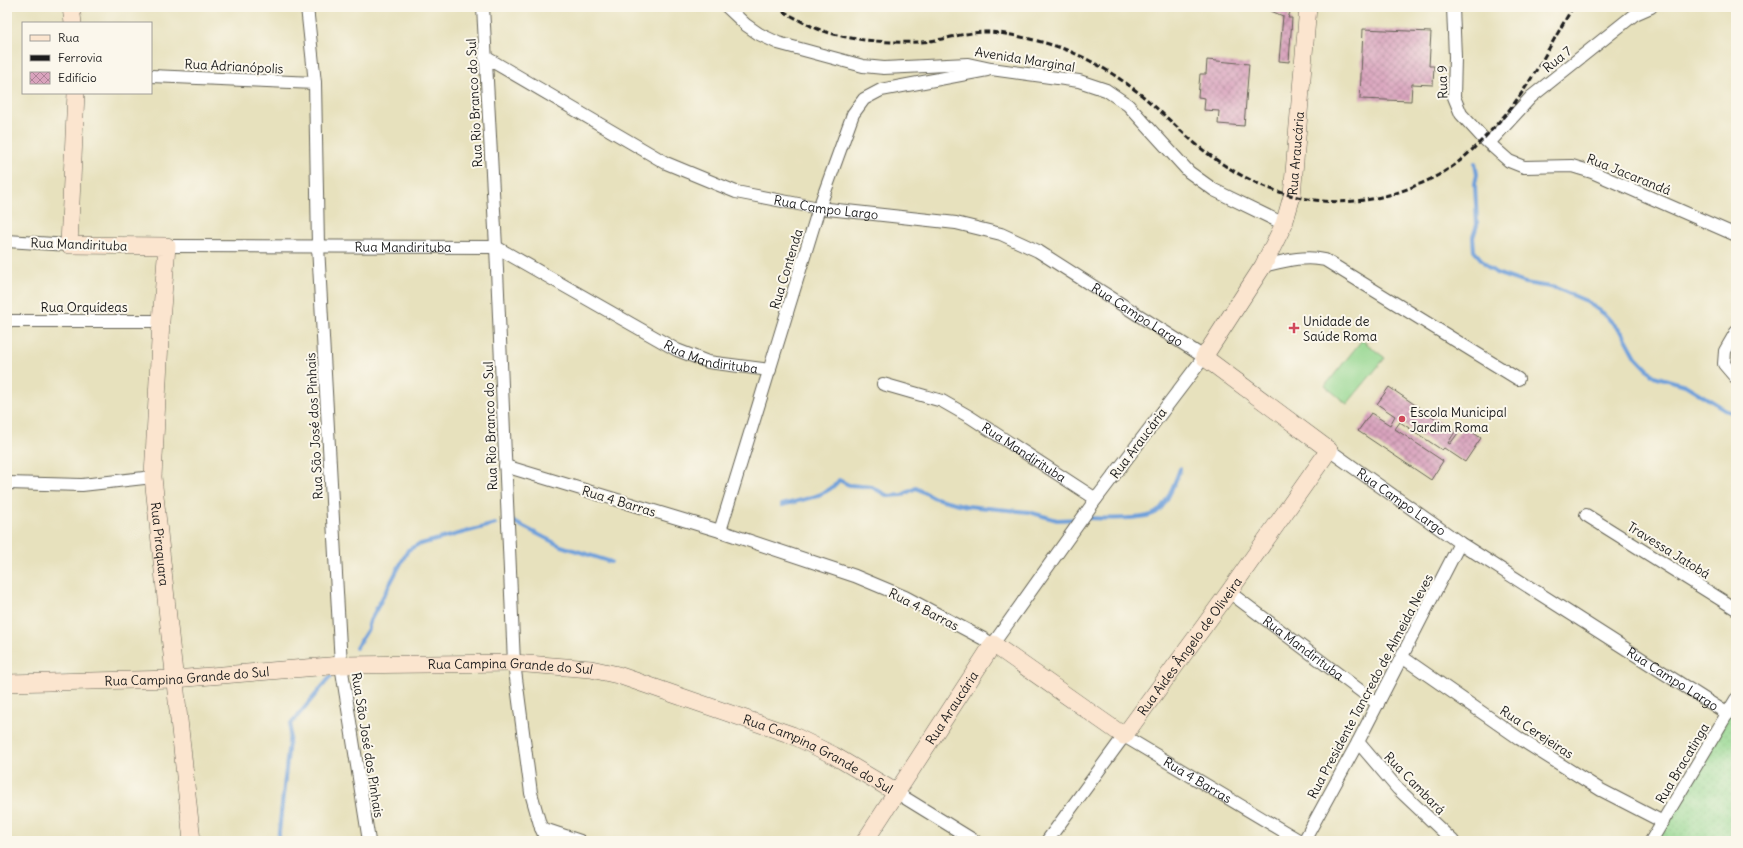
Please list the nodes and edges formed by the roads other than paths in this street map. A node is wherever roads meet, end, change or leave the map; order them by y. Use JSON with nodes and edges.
{"nodes":[{"id":1,"x":71,"y":7,"type":"edge"},
{"id":2,"x":307,"y":7,"type":"edge"},
{"id":3,"x":483,"y":7,"type":"edge"},
{"id":4,"x":727,"y":7,"type":"edge"},
{"id":5,"x":1308,"y":7,"type":"edge"},
{"id":6,"x":1453,"y":7,"type":"edge"},
{"id":7,"x":1651,"y":7,"type":"edge"},
{"id":8,"x":73,"y":22,"type":"edge"},
{"id":9,"x":485,"y":57,"type":"junction"},
{"id":10,"x":991,"y":69,"type":"junction"},
{"id":11,"x":152,"y":76,"type":"edge"},
{"id":12,"x":315,"y":83,"type":"junction"},
{"id":13,"x":76,"y":94,"type":"edge"},
{"id":14,"x":1489,"y":143,"type":"junction"},
{"id":15,"x":819,"y":208,"type":"junction"},
{"id":16,"x":1284,"y":224,"type":"junction"},
{"id":17,"x":1736,"y":235,"type":"edge"},
{"id":18,"x":7,"y":241,"type":"edge"},
{"id":19,"x":69,"y":244,"type":"junction"},
{"id":20,"x":167,"y":246,"type":"junction"},
{"id":21,"x":318,"y":246,"type":"junction"},
{"id":22,"x":496,"y":247,"type":"junction"},
{"id":23,"x":1263,"y":266,"type":"junction"},
{"id":24,"x":7,"y":321,"type":"edge"},
{"id":25,"x":161,"y":321,"type":"junction"},
{"id":26,"x":1736,"y":332,"type":"edge"},
{"id":27,"x":1204,"y":357,"type":"junction"},
{"id":28,"x":770,"y":370,"type":"junction"},
{"id":29,"x":1736,"y":378,"type":"edge"},
{"id":30,"x":1518,"y":379,"type":"dead end"},
{"id":31,"x":883,"y":384,"type":"dead end"},
{"id":32,"x":1329,"y":450,"type":"junction"},
{"id":33,"x":505,"y":466,"type":"junction"},
{"id":34,"x":153,"y":477,"type":"junction"},
{"id":35,"x":7,"y":483,"type":"edge"},
{"id":36,"x":1096,"y":499,"type":"junction"},
{"id":37,"x":1586,"y":515,"type":"dead end"},
{"id":38,"x":720,"y":531,"type":"junction"},
{"id":39,"x":1460,"y":544,"type":"junction"},
{"id":40,"x":1229,"y":592,"type":"junction"},
{"id":41,"x":1736,"y":609,"type":"edge"},
{"id":42,"x":993,"y":644,"type":"junction"},
{"id":43,"x":1402,"y":657,"type":"junction"},
{"id":44,"x":514,"y":663,"type":"junction"},
{"id":45,"x":341,"y":665,"type":"junction"},
{"id":46,"x":176,"y":679,"type":"junction"},
{"id":47,"x":7,"y":683,"type":"edge"},
{"id":48,"x":1736,"y":699,"type":"edge"},
{"id":49,"x":1378,"y":704,"type":"junction"},
{"id":50,"x":1728,"y":714,"type":"junction"},
{"id":51,"x":1124,"y":736,"type":"junction"},
{"id":52,"x":1358,"y":742,"type":"junction"},
{"id":53,"x":897,"y":793,"type":"junction"},
{"id":54,"x":1662,"y":822,"type":"junction"},
{"id":55,"x":541,"y":828,"type":"junction"},
{"id":56,"x":192,"y":841,"type":"edge"},
{"id":57,"x":369,"y":841,"type":"edge"},
{"id":58,"x":547,"y":841,"type":"edge"},
{"id":59,"x":580,"y":841,"type":"edge"},
{"id":60,"x":865,"y":841,"type":"edge"},
{"id":61,"x":975,"y":841,"type":"edge"},
{"id":62,"x":1047,"y":841,"type":"edge"},
{"id":63,"x":1300,"y":841,"type":"edge"},
{"id":64,"x":1304,"y":841,"type":"edge"},
{"id":65,"x":1453,"y":841,"type":"edge"},
{"id":66,"x":1651,"y":841,"type":"edge"}],
"edges":[{"from":1,"to":8,"type":"street"},
{"from":2,"to":12,"type":"street","name":"Rua São José dos Pinhais"},
{"from":3,"to":9,"type":"street","name":"Rua Rio Branco do Sul"},
{"from":4,"to":10,"type":"street","name":"Avenida Marginal"},
{"from":5,"to":16,"type":"street","name":"Rua Araucária"},
{"from":6,"to":14,"type":"street","name":"Rua 9"},
{"from":7,"to":14,"type":"street","name":"Rua 7"},
{"from":9,"to":15,"type":"street","name":"Rua Campo Largo"},
{"from":9,"to":22,"type":"street","name":"Rua Rio Branco do Sul"},
{"from":10,"to":15,"type":"street","name":"Rua Contenda"},
{"from":10,"to":16,"type":"street","name":"Avenida Marginal"},
{"from":11,"to":12,"type":"street","name":"Rua Adrianópolis"},
{"from":12,"to":21,"type":"street","name":"Rua São José dos Pinhais"},
{"from":13,"to":19,"type":"street"},
{"from":14,"to":17,"type":"street","name":"Rua Jacarandá"},
{"from":15,"to":27,"type":"street","name":"Rua Campo Largo"},
{"from":15,"to":28,"type":"street","name":"Rua Contenda"},
{"from":16,"to":23,"type":"street","name":"Rua Araucária"},
{"from":18,"to":19,"type":"street","name":"Rua Mandirituba"},
{"from":19,"to":20,"type":"street","name":"Rua Mandirituba"},
{"from":20,"to":21,"type":"street","name":"Rua Mandirituba"},
{"from":20,"to":25,"type":"street","name":"Rua Piraquara"},
{"from":21,"to":22,"type":"street","name":"Rua Mandirituba"},
{"from":21,"to":45,"type":"street","name":"Rua São José dos Pinhais"},
{"from":22,"to":28,"type":"street","name":"Rua Mandirituba"},
{"from":22,"to":33,"type":"street","name":"Rua Rio Branco do Sul"},
{"from":23,"to":27,"type":"street","name":"Rua Araucária"},
{"from":23,"to":30,"type":"street"},
{"from":24,"to":25,"type":"street","name":"Rua Orquídeas"},
{"from":25,"to":34,"type":"street","name":"Rua Piraquara"},
{"from":26,"to":29,"type":"street"},
{"from":27,"to":32,"type":"street","name":"Rua Campo Largo"},
{"from":27,"to":36,"type":"street","name":"Rua Araucária"},
{"from":28,"to":38,"type":"street","name":"Rua Contenda"},
{"from":31,"to":36,"type":"street","name":"Rua Mandirituba"},
{"from":32,"to":39,"type":"street","name":"Rua Campo Largo"},
{"from":32,"to":40,"type":"street","name":"Rua Aides Ângelo de Oliveira"},
{"from":33,"to":38,"type":"street","name":"Rua 4 Barras"},
{"from":33,"to":44,"type":"street","name":"Rua Rio Branco do Sul"},
{"from":34,"to":35,"type":"street"},
{"from":34,"to":46,"type":"street","name":"Rua Piraquara"},
{"from":36,"to":42,"type":"street","name":"Rua Araucária"},
{"from":37,"to":41,"type":"street","name":"Travessa Jatobá"},
{"from":38,"to":42,"type":"street","name":"Rua 4 Barras"},
{"from":39,"to":43,"type":"street","name":"Rua Presidente Tancredo de Almeida Neves"},
{"from":39,"to":50,"type":"street","name":"Rua Campo Largo"},
{"from":40,"to":49,"type":"street","name":"Rua Mandirituba"},
{"from":40,"to":51,"type":"street","name":"Rua Aides Ângelo de Oliveira"},
{"from":42,"to":51,"type":"street","name":"Rua 4 Barras"},
{"from":42,"to":53,"type":"street","name":"Rua Araucária"},
{"from":43,"to":49,"type":"street","name":"Rua Presidente Tancredo de Almeida Neves"},
{"from":43,"to":54,"type":"street","name":"Rua Cerejeiras"},
{"from":44,"to":45,"type":"street","name":"Rua Campina Grande do Sul"},
{"from":44,"to":53,"type":"street","name":"Rua Campina Grande do Sul"},
{"from":44,"to":55,"type":"street","name":"Rua Rio Branco do Sul"},
{"from":45,"to":46,"type":"street","name":"Rua Campina Grande do Sul"},
{"from":45,"to":57,"type":"street","name":"Rua São José dos Pinhais"},
{"from":46,"to":47,"type":"street","name":"Rua Campina Grande do Sul"},
{"from":46,"to":56,"type":"street","name":"Rua Piraquara"},
{"from":48,"to":50,"type":"street","name":"Rua Bracatinga"},
{"from":49,"to":52,"type":"street","name":"Rua Presidente Tancredo de Almeida Neves"},
{"from":50,"to":54,"type":"street","name":"Rua Bracatinga"},
{"from":51,"to":62,"type":"street","name":"Rua Aides Ângelo de Oliveira"},
{"from":51,"to":63,"type":"street","name":"Rua 4 Barras"},
{"from":52,"to":64,"type":"street","name":"Rua Presidente Tancredo de Almeida Neves"},
{"from":52,"to":65,"type":"street","name":"Rua Cambará"},
{"from":53,"to":60,"type":"street","name":"Rua Araucária"},
{"from":53,"to":61,"type":"street","name":"Rua Campina Grande do Sul"},
{"from":54,"to":66,"type":"street","name":"Rua Bracatinga"},
{"from":55,"to":58,"type":"street","name":"Rua Rio Branco do Sul"},
{"from":55,"to":59,"type":"street"}]}
